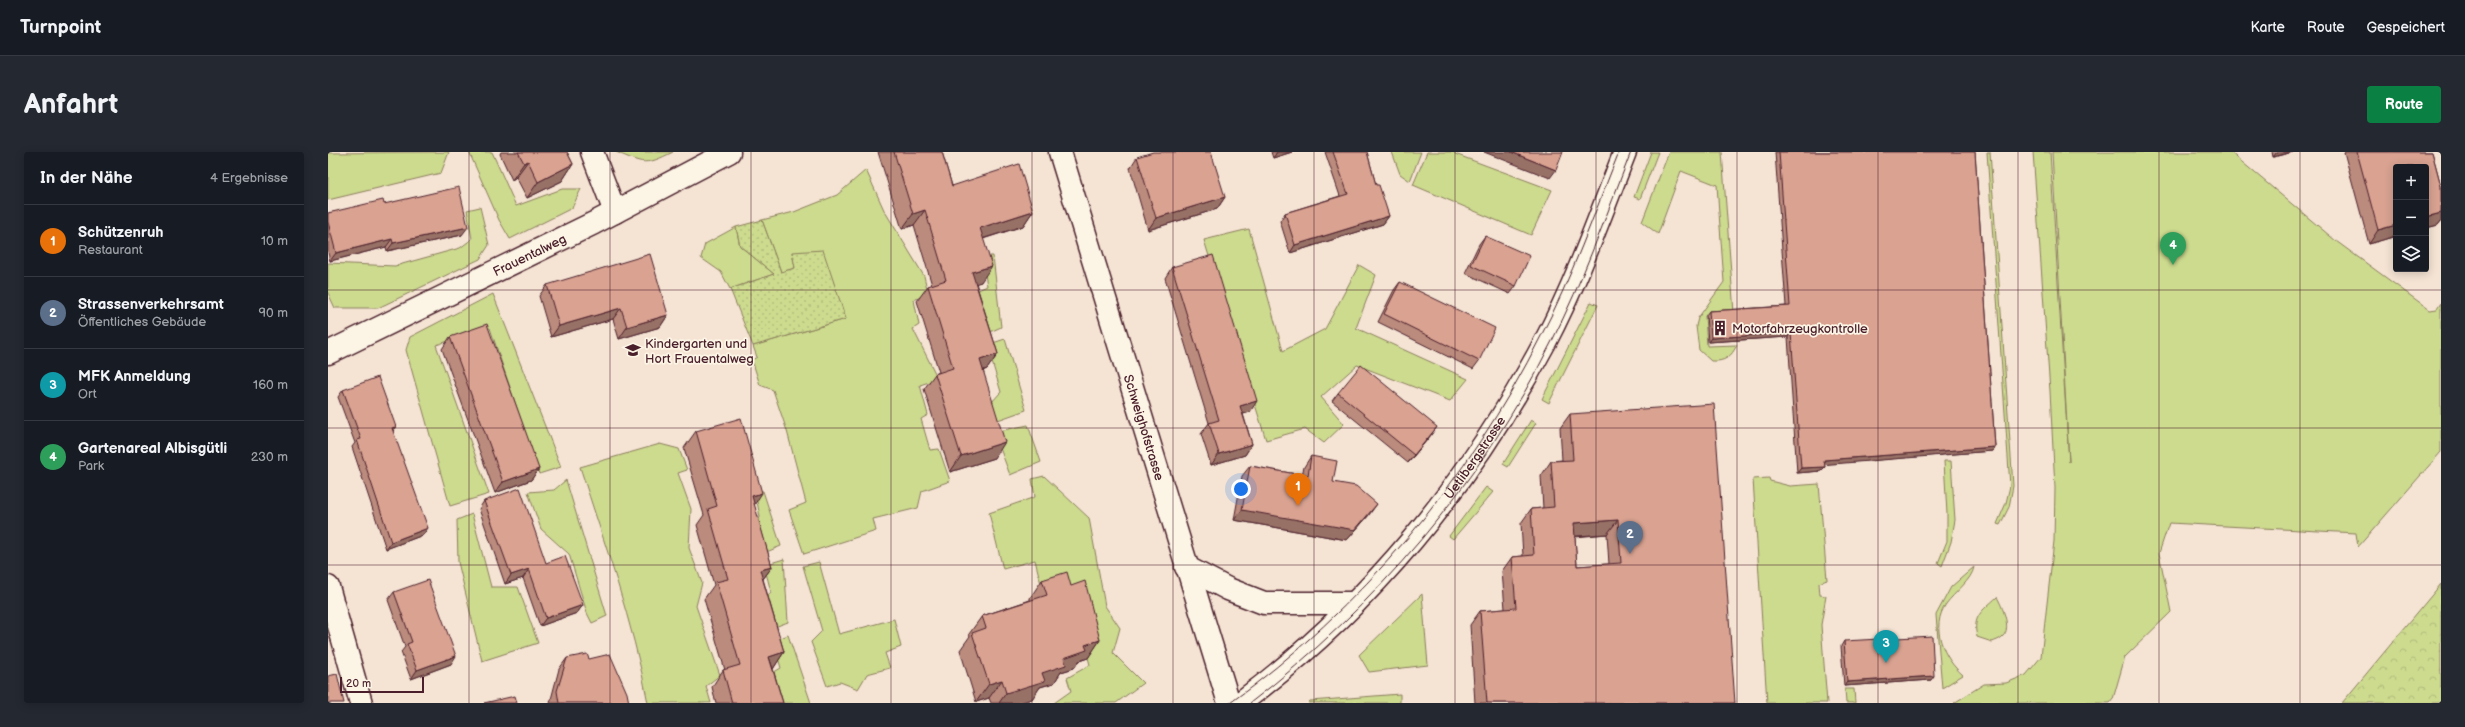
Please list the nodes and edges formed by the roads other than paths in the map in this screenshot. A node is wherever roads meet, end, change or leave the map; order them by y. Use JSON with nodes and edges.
{"nodes":[{"id":1,"x":592,"y":152,"type":"edge"},
{"id":2,"x":729,"y":152,"type":"edge"},
{"id":3,"x":1060,"y":152,"type":"edge"},
{"id":4,"x":1625,"y":152,"type":"edge"},
{"id":5,"x":615,"y":212,"type":"junction"},
{"id":6,"x":328,"y":353,"type":"edge"},
{"id":7,"x":1186,"y":567,"type":"junction"},
{"id":8,"x":328,"y":587,"type":"edge"},
{"id":9,"x":1355,"y":603,"type":"junction"},
{"id":10,"x":362,"y":703,"type":"edge"},
{"id":11,"x":1229,"y":703,"type":"edge"},
{"id":12,"x":1240,"y":703,"type":"edge"}],
"edges":[{"from":1,"to":5,"type":"main road"},
{"from":2,"to":5,"type":"main road","name":"Frauentalweg"},
{"from":3,"to":7,"type":"main road","name":"Schweighofstrasse"},
{"from":4,"to":9,"type":"main road","name":"Uetlibergstrasse"},
{"from":5,"to":6,"type":"main road","name":"Frauentalweg"},
{"from":7,"to":9,"type":"main road"},
{"from":7,"to":11,"type":"main road","name":"Schweighofstrasse"},
{"from":8,"to":10,"type":"main road"},
{"from":9,"to":12,"type":"main road","name":"Uetlibergstrasse"}]}
